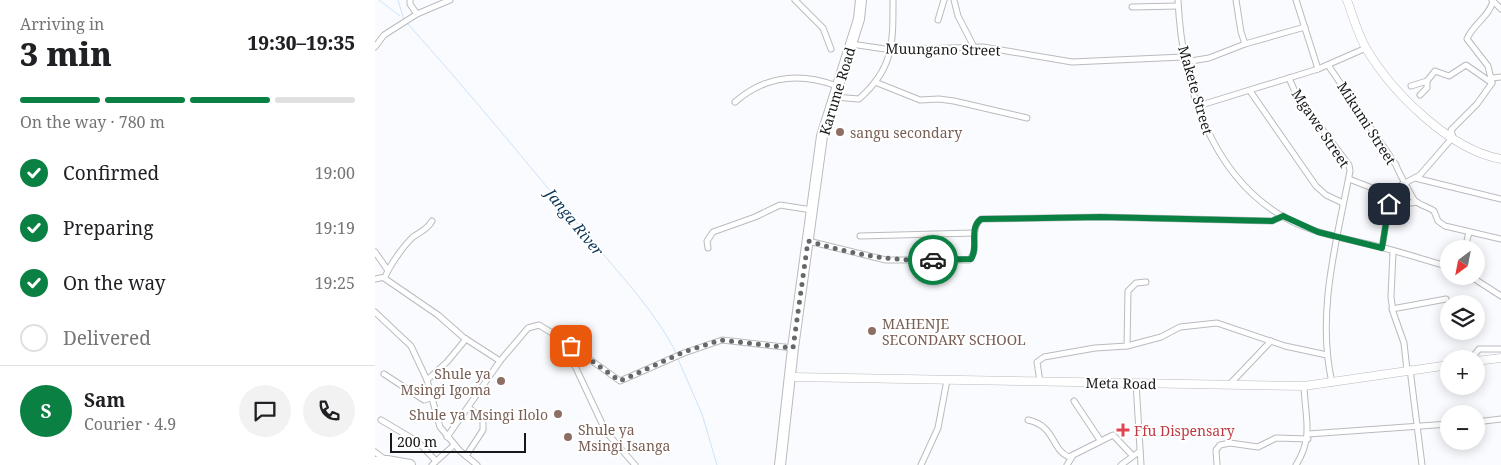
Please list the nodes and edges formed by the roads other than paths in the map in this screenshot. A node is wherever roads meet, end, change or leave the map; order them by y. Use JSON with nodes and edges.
{"nodes":[{"id":1,"x":410,"y":0,"type":"edge"},
{"id":2,"x":450,"y":0,"type":"edge"},
{"id":3,"x":795,"y":0,"type":"edge"},
{"id":4,"x":861,"y":0,"type":"edge"},
{"id":5,"x":893,"y":0,"type":"edge"},
{"id":6,"x":944,"y":0,"type":"edge"},
{"id":7,"x":954,"y":0,"type":"edge"},
{"id":8,"x":1236,"y":0,"type":"edge"},
{"id":9,"x":1296,"y":0,"type":"edge"},
{"id":10,"x":1347,"y":0,"type":"edge"},
{"id":11,"x":1493,"y":0,"type":"edge"},
{"id":12,"x":1178,"y":3,"type":"edge"},
{"id":13,"x":1132,"y":7,"type":"dead end"},
{"id":14,"x":1501,"y":9,"type":"edge"},
{"id":15,"x":417,"y":14,"type":"junction"},
{"id":16,"x":938,"y":20,"type":"dead end"},
{"id":17,"x":1305,"y":27,"type":"junction"},
{"id":18,"x":851,"y":44,"type":"junction"},
{"id":19,"x":1245,"y":44,"type":"junction"},
{"id":20,"x":375,"y":47,"type":"edge"},
{"id":21,"x":974,"y":47,"type":"junction"},
{"id":22,"x":1366,"y":48,"type":"junction"},
{"id":23,"x":831,"y":49,"type":"dead end"},
{"id":24,"x":892,"y":50,"type":"junction"},
{"id":25,"x":1184,"y":60,"type":"junction"},
{"id":26,"x":1328,"y":65,"type":"junction"},
{"id":27,"x":1318,"y":69,"type":"junction"},
{"id":28,"x":1501,"y":77,"type":"edge"},
{"id":29,"x":1289,"y":78,"type":"junction"},
{"id":30,"x":1427,"y":81,"type":"junction"},
{"id":31,"x":1492,"y":81,"type":"junction"},
{"id":32,"x":875,"y":82,"type":"junction"},
{"id":33,"x":837,"y":86,"type":"junction"},
{"id":34,"x":1411,"y":86,"type":"dead end"},
{"id":35,"x":1250,"y":91,"type":"junction"},
{"id":36,"x":1420,"y":95,"type":"dead end"},
{"id":37,"x":833,"y":96,"type":"junction"},
{"id":38,"x":735,"y":102,"type":"dead end"},
{"id":39,"x":1199,"y":106,"type":"junction"},
{"id":40,"x":1027,"y":118,"type":"dead end"},
{"id":41,"x":1453,"y":137,"type":"junction"},
{"id":42,"x":1501,"y":159,"type":"edge"},
{"id":43,"x":1415,"y":178,"type":"junction"},
{"id":44,"x":1349,"y":179,"type":"junction"},
{"id":45,"x":1405,"y":181,"type":"junction"},
{"id":46,"x":1391,"y":194,"type":"junction"},
{"id":47,"x":1501,"y":199,"type":"edge"},
{"id":48,"x":1417,"y":202,"type":"junction"},
{"id":49,"x":1343,"y":203,"type":"junction"},
{"id":50,"x":812,"y":210,"type":"junction"},
{"id":51,"x":1283,"y":216,"type":"junction"},
{"id":52,"x":432,"y":221,"type":"dead end"},
{"id":53,"x":1469,"y":232,"type":"junction"},
{"id":54,"x":974,"y":233,"type":"junction"},
{"id":55,"x":859,"y":236,"type":"dead end"},
{"id":56,"x":1335,"y":236,"type":"junction"},
{"id":57,"x":1501,"y":239,"type":"edge"},
{"id":58,"x":1467,"y":240,"type":"edge"},
{"id":59,"x":808,"y":241,"type":"junction"},
{"id":60,"x":709,"y":248,"type":"dead end"},
{"id":61,"x":1382,"y":248,"type":"junction"},
{"id":62,"x":375,"y":252,"type":"edge"},
{"id":63,"x":1393,"y":252,"type":"junction"},
{"id":64,"x":1440,"y":265,"type":"edge"},
{"id":65,"x":387,"y":269,"type":"junction"},
{"id":66,"x":384,"y":278,"type":"junction"},
{"id":67,"x":375,"y":279,"type":"edge"},
{"id":68,"x":1146,"y":282,"type":"dead end"},
{"id":69,"x":1484,"y":285,"type":"edge"},
{"id":70,"x":1501,"y":296,"type":"edge"},
{"id":71,"x":1440,"y":300,"type":"edge"},
{"id":72,"x":1392,"y":309,"type":"junction"},
{"id":73,"x":375,"y":312,"type":"edge"},
{"id":74,"x":557,"y":336,"type":"junction"},
{"id":75,"x":466,"y":340,"type":"junction"},
{"id":76,"x":1271,"y":340,"type":"junction"},
{"id":77,"x":1127,"y":346,"type":"junction"},
{"id":78,"x":793,"y":348,"type":"junction"},
{"id":79,"x":1501,"y":349,"type":"edge"},
{"id":80,"x":1479,"y":350,"type":"edge"},
{"id":81,"x":1327,"y":355,"type":"junction"},
{"id":82,"x":1501,"y":359,"type":"edge"},
{"id":83,"x":1485,"y":360,"type":"edge"},
{"id":84,"x":500,"y":361,"type":"junction"},
{"id":85,"x":1440,"y":365,"type":"edge"},
{"id":86,"x":1409,"y":370,"type":"junction"},
{"id":87,"x":384,"y":374,"type":"dead end"},
{"id":88,"x":791,"y":377,"type":"junction"},
{"id":89,"x":427,"y":380,"type":"junction"},
{"id":90,"x":947,"y":380,"type":"junction"},
{"id":91,"x":1040,"y":382,"type":"junction"},
{"id":92,"x":1136,"y":383,"type":"junction"},
{"id":93,"x":1332,"y":383,"type":"junction"},
{"id":94,"x":1229,"y":385,"type":"junction"},
{"id":95,"x":1305,"y":386,"type":"junction"},
{"id":96,"x":431,"y":398,"type":"junction"},
{"id":97,"x":1074,"y":401,"type":"dead end"},
{"id":98,"x":468,"y":407,"type":"junction"},
{"id":99,"x":1501,"y":419,"type":"edge"},
{"id":100,"x":381,"y":420,"type":"dead end"},
{"id":101,"x":1028,"y":420,"type":"dead end"},
{"id":102,"x":1485,"y":421,"type":"edge"},
{"id":103,"x":1440,"y":424,"type":"edge"},
{"id":104,"x":1417,"y":425,"type":"junction"},
{"id":105,"x":1308,"y":436,"type":"junction"},
{"id":106,"x":447,"y":437,"type":"junction"},
{"id":107,"x":1100,"y":440,"type":"junction"},
{"id":108,"x":455,"y":445,"type":"junction"},
{"id":109,"x":1140,"y":451,"type":"junction"},
{"id":110,"x":375,"y":452,"type":"edge"},
{"id":111,"x":466,"y":456,"type":"junction"},
{"id":112,"x":1132,"y":456,"type":"junction"},
{"id":113,"x":1072,"y":457,"type":"junction"},
{"id":114,"x":387,"y":461,"type":"junction"},
{"id":115,"x":375,"y":462,"type":"edge"},
{"id":116,"x":434,"y":463,"type":"edge"},
{"id":117,"x":410,"y":465,"type":"edge"},
{"id":118,"x":477,"y":465,"type":"edge"},
{"id":119,"x":635,"y":465,"type":"edge"},
{"id":120,"x":780,"y":465,"type":"edge"},
{"id":121,"x":921,"y":465,"type":"edge"},
{"id":122,"x":1067,"y":465,"type":"edge"},
{"id":123,"x":1121,"y":465,"type":"edge"},
{"id":124,"x":1141,"y":465,"type":"edge"},
{"id":125,"x":1217,"y":465,"type":"edge"},
{"id":126,"x":1296,"y":465,"type":"edge"},
{"id":127,"x":1422,"y":465,"type":"edge"}],
"edges":[{"from":1,"to":15,"type":"street"},
{"from":2,"to":15,"type":"street"},
{"from":3,"to":23,"type":"street"},
{"from":4,"to":18,"type":"highway","name":"Karume Road"},
{"from":5,"to":24,"type":"street"},
{"from":6,"to":16,"type":"street"},
{"from":7,"to":21,"type":"street"},
{"from":8,"to":19,"type":"street"},
{"from":9,"to":17,"type":"street"},
{"from":10,"to":22,"type":"street"},
{"from":11,"to":14,"type":"street"},
{"from":11,"to":31,"type":"street"},
{"from":12,"to":13,"type":"street"},
{"from":12,"to":25,"type":"street","name":"Makete Street"},
{"from":15,"to":20,"type":"street"},
{"from":17,"to":19,"type":"street","name":"Muungano Street"},
{"from":17,"to":27,"type":"street"},
{"from":18,"to":24,"type":"street","name":"Muungano Street"},
{"from":18,"to":33,"type":"highway","name":"Karume Road"},
{"from":19,"to":25,"type":"street","name":"Muungano Street"},
{"from":21,"to":24,"type":"street","name":"Muungano Street"},
{"from":21,"to":25,"type":"street","name":"Muungano Street"},
{"from":22,"to":26,"type":"street"},
{"from":22,"to":41,"type":"street"},
{"from":24,"to":32,"type":"street"},
{"from":25,"to":39,"type":"street","name":"Makete Street"},
{"from":26,"to":27,"type":"street"},
{"from":26,"to":45,"type":"street","name":"Mikumi Street"},
{"from":27,"to":29,"type":"street"},
{"from":28,"to":31,"type":"street"},
{"from":29,"to":35,"type":"street"},
{"from":29,"to":44,"type":"street","name":"Mgawe Street"},
{"from":30,"to":31,"type":"street"},
{"from":30,"to":34,"type":"street"},
{"from":30,"to":36,"type":"street"},
{"from":31,"to":41,"type":"street"},
{"from":32,"to":37,"type":"street"},
{"from":32,"to":40,"type":"street"},
{"from":33,"to":37,"type":"highway","name":"Karume Road"},
{"from":33,"to":38,"type":"street"},
{"from":35,"to":39,"type":"street"},
{"from":35,"to":49,"type":"street"},
{"from":37,"to":50,"type":"highway","name":"Karume Road"},
{"from":39,"to":51,"type":"street","name":"Makete Street"},
{"from":41,"to":42,"type":"street"},
{"from":41,"to":43,"type":"street"},
{"from":43,"to":45,"type":"street"},
{"from":43,"to":47,"type":"street"},
{"from":44,"to":46,"type":"street"},
{"from":44,"to":49,"type":"street","name":"Mgawe Street"},
{"from":45,"to":46,"type":"street"},
{"from":45,"to":48,"type":"street","name":"Mikumi Street"},
{"from":46,"to":48,"type":"street"},
{"from":46,"to":61,"type":"street"},
{"from":48,"to":53,"type":"street"},
{"from":49,"to":56,"type":"street","name":"Mgawe Street"},
{"from":50,"to":59,"type":"highway","name":"Karume Road"},
{"from":50,"to":60,"type":"street"},
{"from":51,"to":54,"type":"street"},
{"from":51,"to":56,"type":"street","name":"Makete Street"},
{"from":52,"to":65,"type":"street"},
{"from":53,"to":57,"type":"street"},
{"from":53,"to":58,"type":"street"},
{"from":54,"to":55,"type":"street"},
{"from":54,"to":59,"type":"street"},
{"from":56,"to":61,"type":"street","name":"Makete Street"},
{"from":56,"to":81,"type":"street","name":"Mgawe Street"},
{"from":59,"to":78,"type":"highway","name":"Karume Road"},
{"from":61,"to":63,"type":"street","name":"Makete Street"},
{"from":62,"to":65,"type":"street"},
{"from":63,"to":64,"type":"street","name":"Makete Street"},
{"from":63,"to":72,"type":"street"},
{"from":65,"to":66,"type":"street"},
{"from":66,"to":67,"type":"street"},
{"from":66,"to":75,"type":"street"},
{"from":68,"to":77,"type":"street"},
{"from":69,"to":70,"type":"street"},
{"from":71,"to":72,"type":"street"},
{"from":72,"to":86,"type":"street"},
{"from":73,"to":89,"type":"street"},
{"from":74,"to":78,"type":"street"},
{"from":74,"to":84,"type":"street"},
{"from":74,"to":119,"type":"street"},
{"from":75,"to":84,"type":"street"},
{"from":75,"to":89,"type":"street"},
{"from":76,"to":77,"type":"street"},
{"from":76,"to":81,"type":"street"},
{"from":76,"to":94,"type":"street"},
{"from":77,"to":91,"type":"street"},
{"from":78,"to":88,"type":"highway","name":"Karume Road"},
{"from":79,"to":80,"type":"street"},
{"from":81,"to":93,"type":"street","name":"Mgawe Street"},
{"from":82,"to":83,"type":"street"},
{"from":84,"to":98,"type":"street"},
{"from":85,"to":86,"type":"street","name":"Meta Road"},
{"from":86,"to":93,"type":"street","name":"Meta Road"},
{"from":86,"to":104,"type":"street"},
{"from":87,"to":96,"type":"street"},
{"from":88,"to":90,"type":"street","name":"Meta Road"},
{"from":88,"to":120,"type":"highway","name":"Karume Road"},
{"from":89,"to":96,"type":"street"},
{"from":90,"to":91,"type":"street","name":"Meta Road"},
{"from":90,"to":121,"type":"street"},
{"from":91,"to":92,"type":"street","name":"Meta Road"},
{"from":92,"to":94,"type":"street","name":"Meta Road"},
{"from":92,"to":109,"type":"street"},
{"from":93,"to":95,"type":"street","name":"Meta Road"},
{"from":94,"to":95,"type":"street","name":"Meta Road"},
{"from":95,"to":105,"type":"street"},
{"from":96,"to":106,"type":"street"},
{"from":97,"to":107,"type":"street"},
{"from":98,"to":106,"type":"street"},
{"from":98,"to":111,"type":"street"},
{"from":99,"to":102,"type":"street"},
{"from":100,"to":116,"type":"street"},
{"from":101,"to":113,"type":"street"},
{"from":103,"to":104,"type":"street"},
{"from":104,"to":105,"type":"street"},
{"from":104,"to":127,"type":"street"},
{"from":105,"to":125,"type":"street"},
{"from":105,"to":126,"type":"street"},
{"from":106,"to":108,"type":"street"},
{"from":107,"to":112,"type":"street"},
{"from":107,"to":113,"type":"street"},
{"from":108,"to":111,"type":"street"},
{"from":108,"to":116,"type":"street"},
{"from":109,"to":112,"type":"street"},
{"from":109,"to":124,"type":"street"},
{"from":110,"to":114,"type":"street"},
{"from":111,"to":118,"type":"street"},
{"from":112,"to":123,"type":"street"},
{"from":113,"to":122,"type":"street"},
{"from":114,"to":115,"type":"highway"},
{"from":114,"to":117,"type":"highway"}]}
